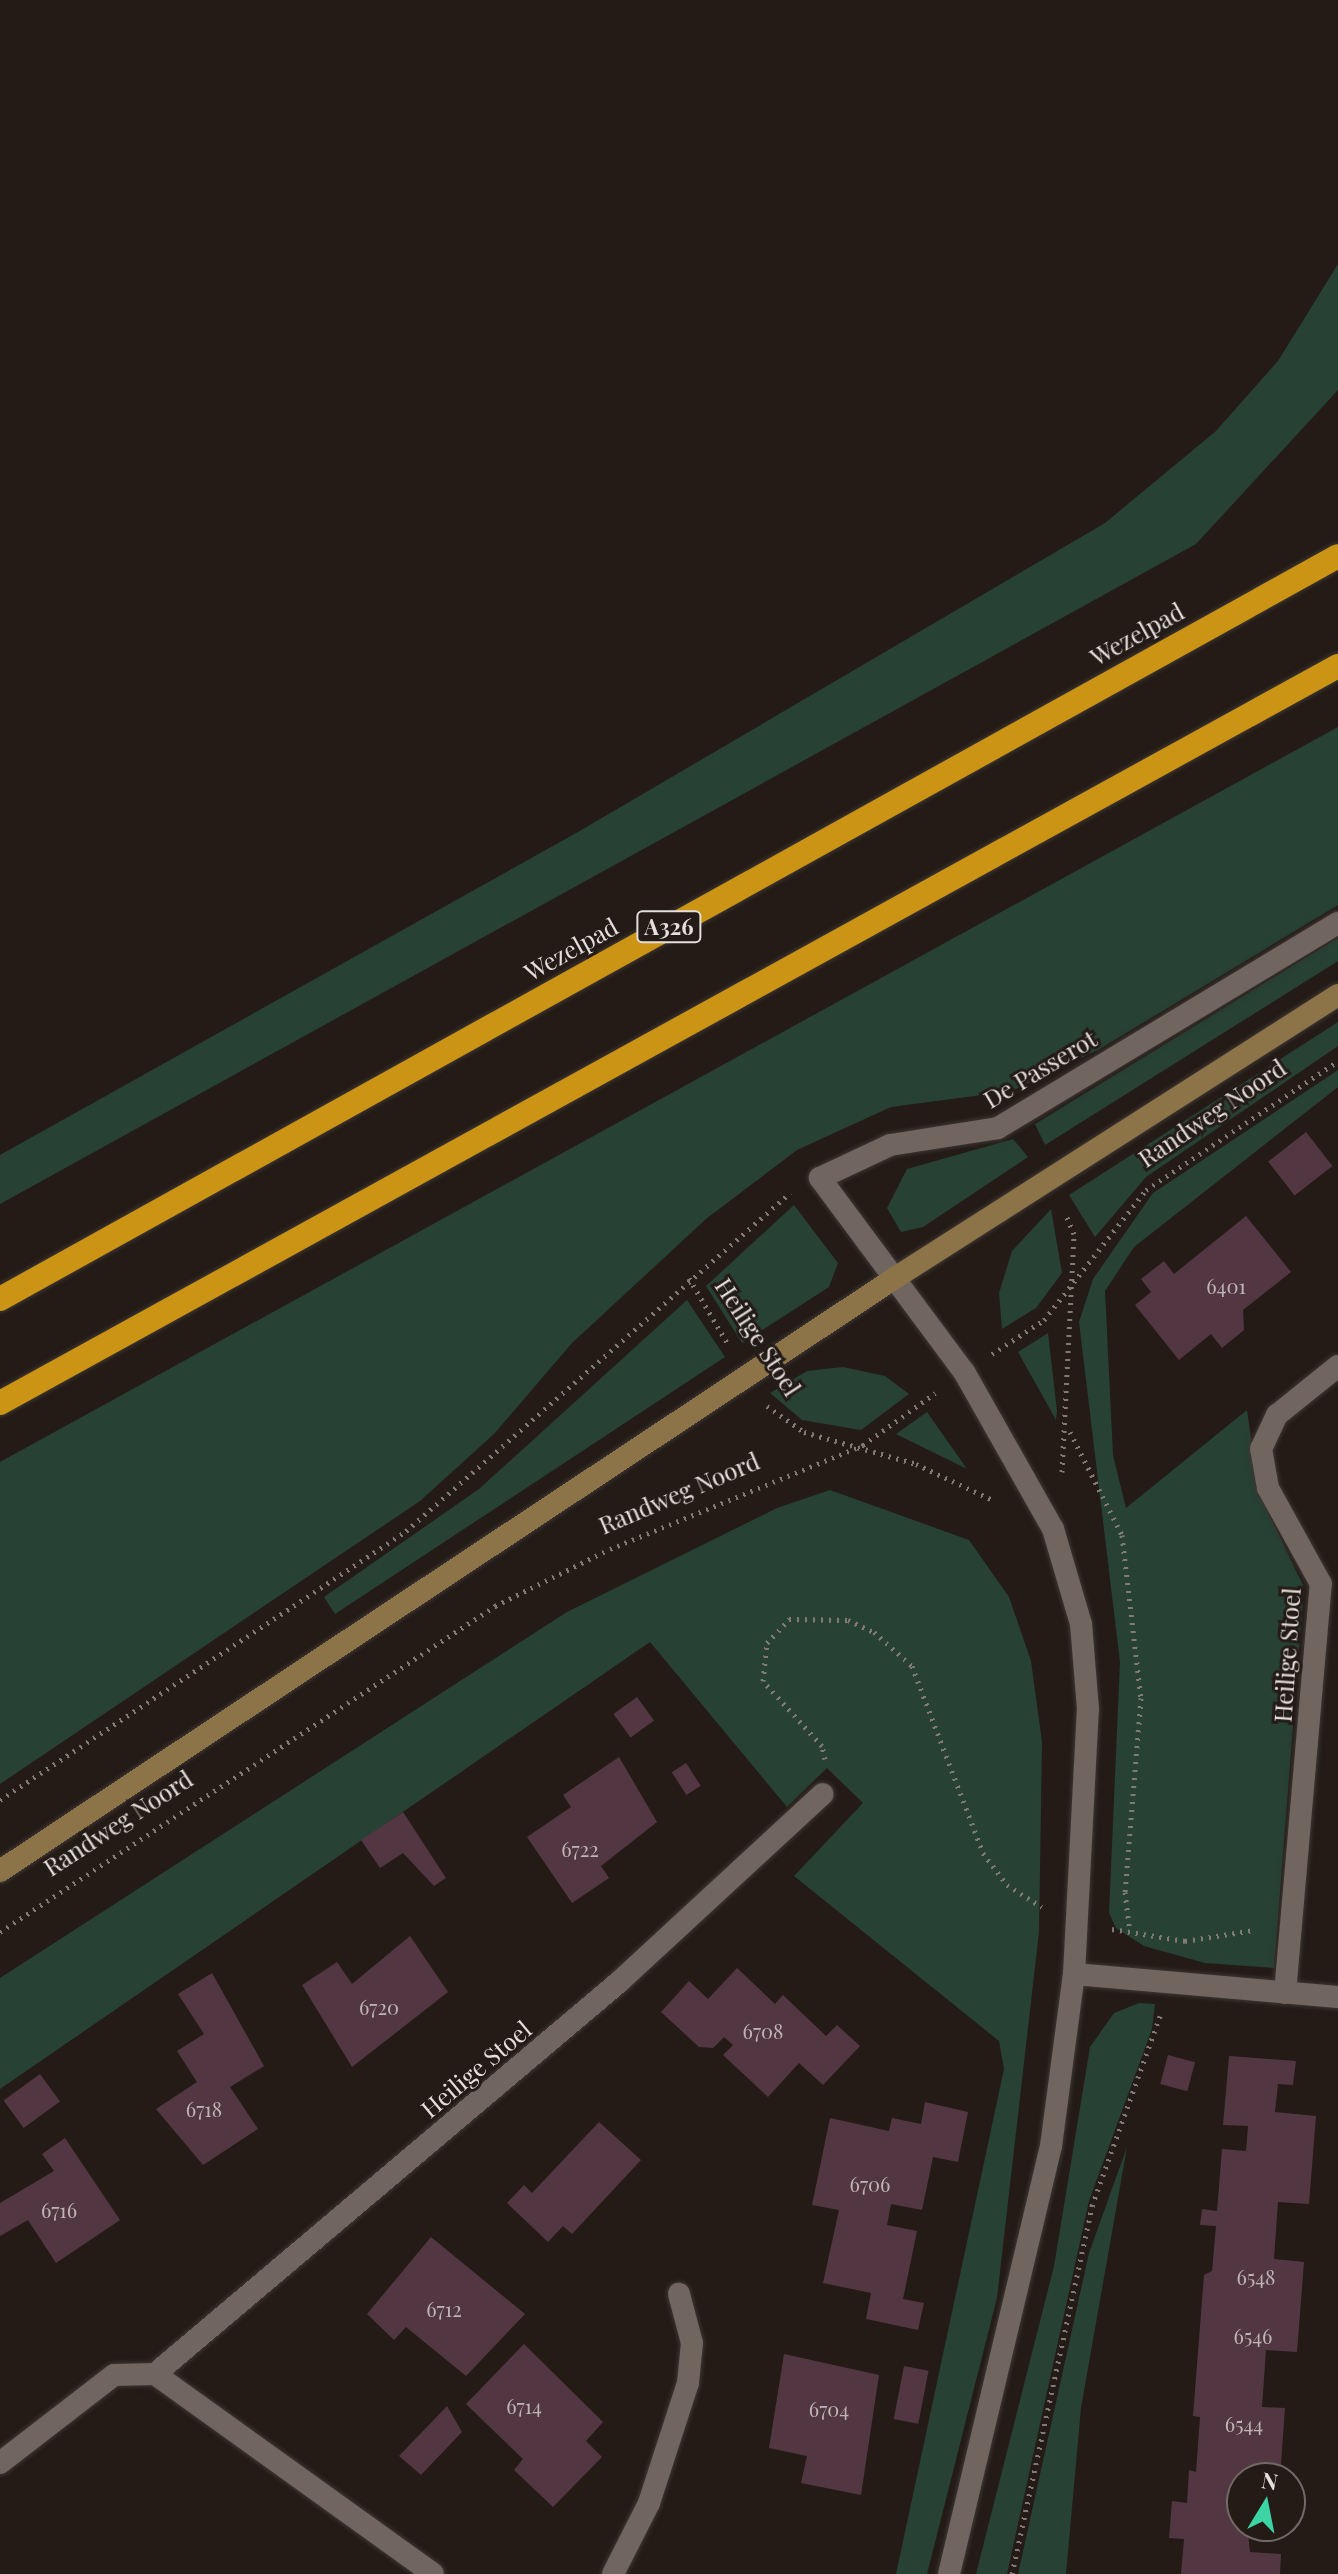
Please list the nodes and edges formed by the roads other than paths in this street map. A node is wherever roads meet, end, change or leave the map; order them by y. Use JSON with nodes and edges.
{"nodes":[{"id":1,"x":1338,"y":556,"type":"edge"},
{"id":2,"x":1338,"y":666,"type":"edge"},
{"id":3,"x":1338,"y":923,"type":"edge"},
{"id":4,"x":1338,"y":995,"type":"edge"},
{"id":5,"x":898,"y":1276,"type":"junction"},
{"id":6,"x":0,"y":1299,"type":"edge"},
{"id":7,"x":1338,"y":1366,"type":"edge"},
{"id":8,"x":0,"y":1403,"type":"edge"},
{"id":9,"x":823,"y":1794,"type":"road end"},
{"id":10,"x":0,"y":1871,"type":"edge"},
{"id":11,"x":1074,"y":1974,"type":"junction"},
{"id":12,"x":1285,"y":1993,"type":"junction"},
{"id":13,"x":1338,"y":1997,"type":"edge"},
{"id":14,"x":679,"y":2294,"type":"dead end"},
{"id":15,"x":155,"y":2374,"type":"junction"},
{"id":16,"x":0,"y":2463,"type":"edge"},
{"id":17,"x":433,"y":2574,"type":"edge"},
{"id":18,"x":613,"y":2574,"type":"edge"},
{"id":19,"x":949,"y":2574,"type":"edge"}],
"edges":[{"from":1,"to":6,"type":"highway","name":"Wezelpad","number":"A326"},
{"from":2,"to":8,"type":"highway"},
{"from":3,"to":5,"type":"street","name":"De Passerot"},
{"from":4,"to":5,"type":"main road","name":"Randweg Noord"},
{"from":5,"to":10,"type":"main road","name":"Randweg Noord"},
{"from":5,"to":11,"type":"street"},
{"from":7,"to":12,"type":"street","name":"Heilige Stoel"},
{"from":9,"to":15,"type":"street","name":"Heilige Stoel"},
{"from":11,"to":12,"type":"street"},
{"from":11,"to":19,"type":"street"},
{"from":12,"to":13,"type":"street"},
{"from":14,"to":18,"type":"street"},
{"from":15,"to":16,"type":"street"},
{"from":15,"to":17,"type":"street"}]}
